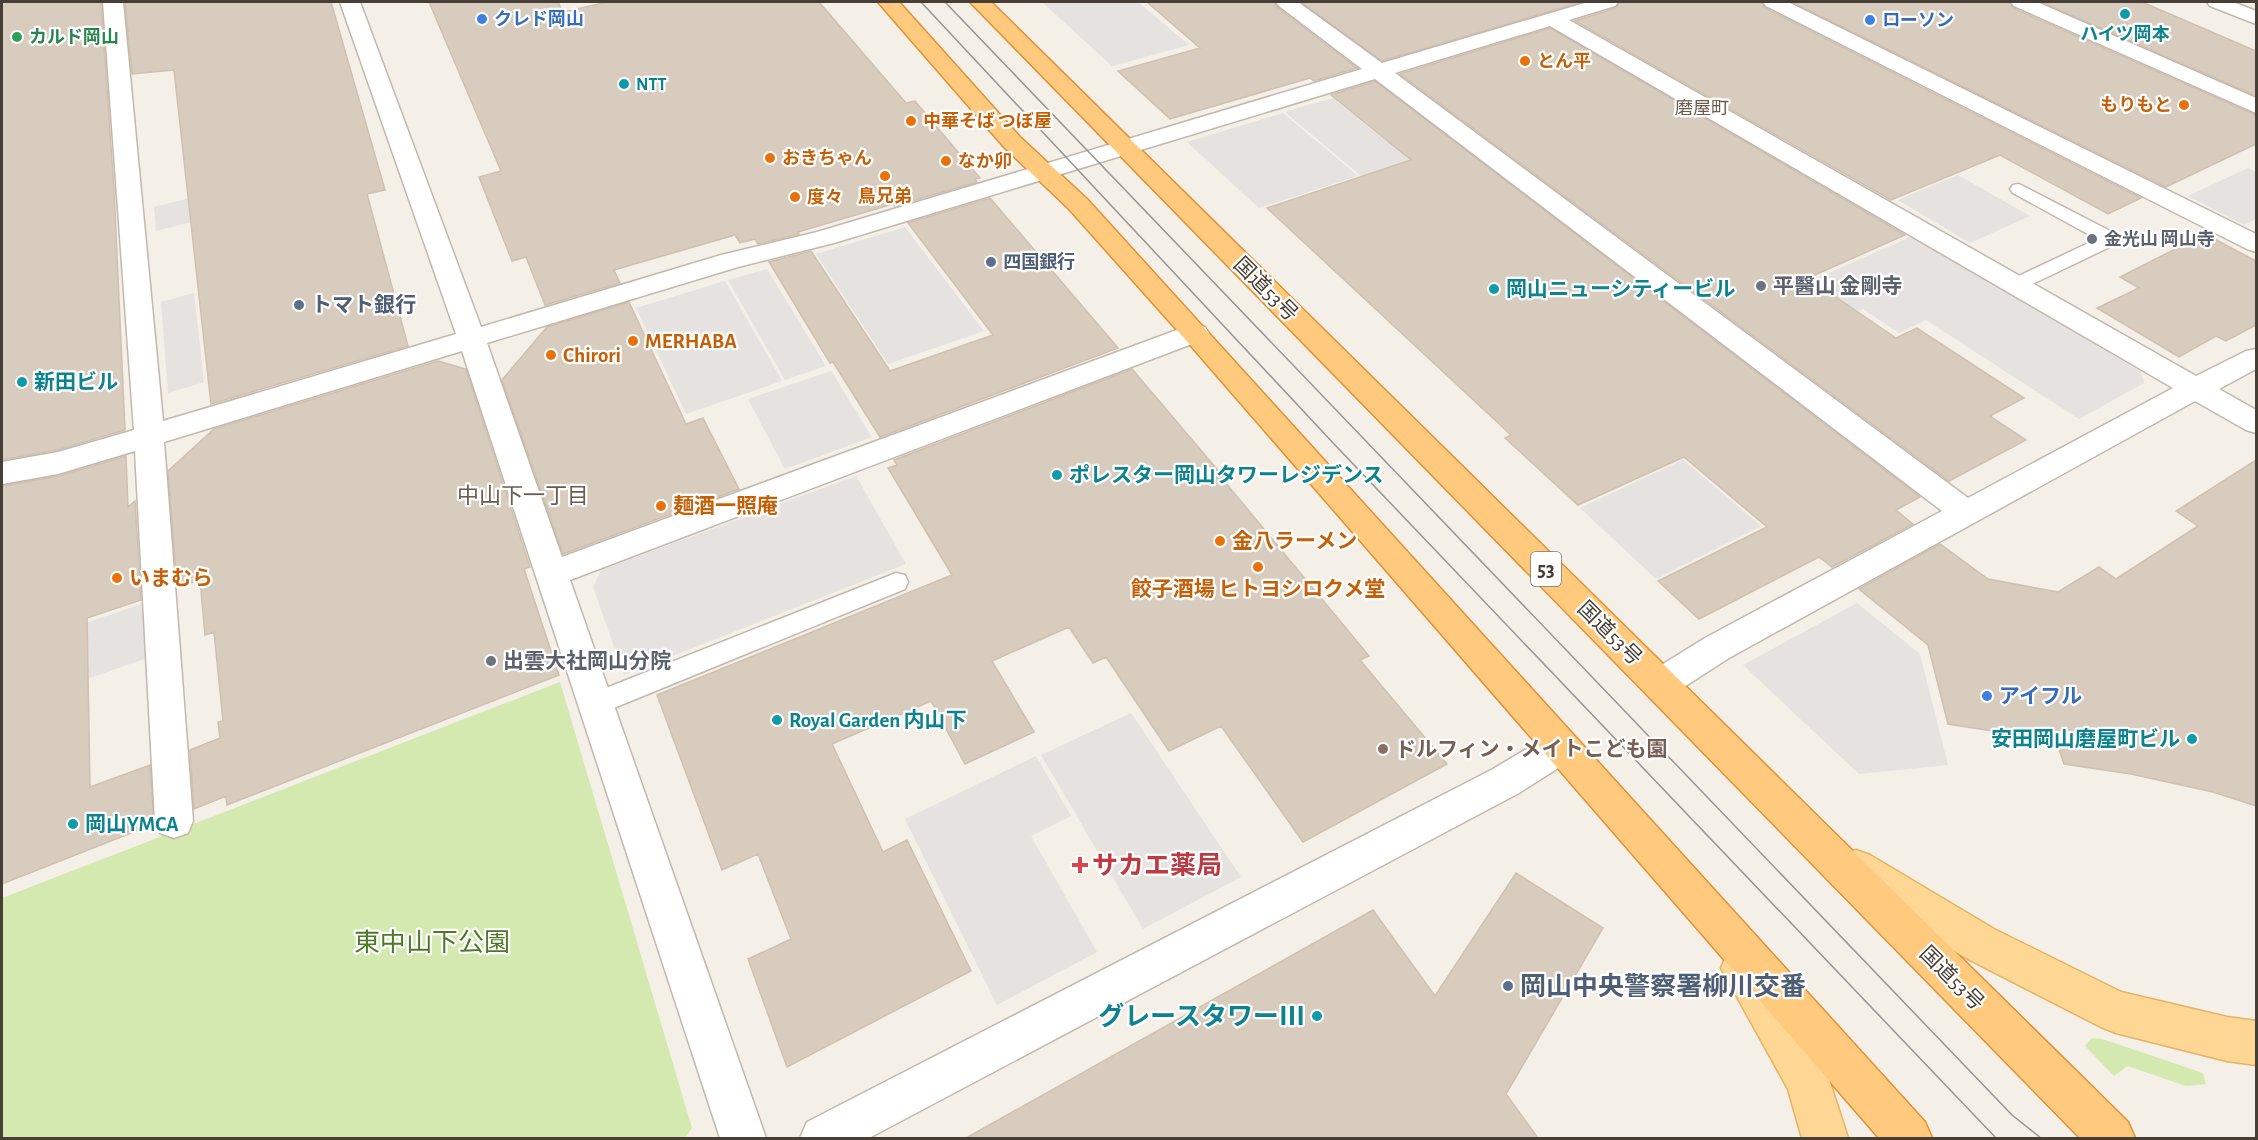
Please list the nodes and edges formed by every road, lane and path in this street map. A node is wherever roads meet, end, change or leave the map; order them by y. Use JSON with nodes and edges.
{"nodes":[{"id":1,"x":113,"y":2,"type":"edge"},
{"id":2,"x":350,"y":2,"type":"edge"},
{"id":3,"x":888,"y":2,"type":"edge"},
{"id":4,"x":980,"y":2,"type":"edge"},
{"id":5,"x":1286,"y":2,"type":"edge"},
{"id":6,"x":1608,"y":2,"type":"edge"},
{"id":7,"x":1773,"y":2,"type":"edge"},
{"id":8,"x":2021,"y":2,"type":"edge"},
{"id":9,"x":2217,"y":2,"type":"edge"},
{"id":10,"x":2256,"y":18,"type":"edge"},
{"id":11,"x":1552,"y":19,"type":"junction"},
{"id":12,"x":1377,"y":71,"type":"junction"},
{"id":13,"x":2256,"y":106,"type":"edge"},
{"id":14,"x":1125,"y":147,"type":"junction"},
{"id":15,"x":1045,"y":172,"type":"junction"},
{"id":16,"x":2019,"y":189,"type":"dead end"},
{"id":17,"x":2256,"y":244,"type":"edge"},
{"id":18,"x":2014,"y":285,"type":"junction"},
{"id":19,"x":1195,"y":333,"type":"junction"},
{"id":20,"x":471,"y":340,"type":"junction"},
{"id":21,"x":2256,"y":358,"type":"edge"},
{"id":22,"x":2196,"y":388,"type":"junction"},
{"id":23,"x":2256,"y":423,"type":"edge"},
{"id":24,"x":148,"y":436,"type":"junction"},
{"id":25,"x":2,"y":473,"type":"edge"},
{"id":26,"x":1966,"y":513,"type":"junction"},
{"id":27,"x":551,"y":574,"type":"junction"},
{"id":28,"x":896,"y":582,"type":"dead end"},
{"id":29,"x":1660,"y":684,"type":"junction"},
{"id":30,"x":595,"y":704,"type":"junction"},
{"id":31,"x":1561,"y":747,"type":"junction"},
{"id":32,"x":174,"y":821,"type":"dead end"},
{"id":33,"x":1818,"y":845,"type":"junction"},
{"id":34,"x":1713,"y":919,"type":"junction"},
{"id":35,"x":2256,"y":1043,"type":"edge"},
{"id":36,"x":743,"y":1138,"type":"edge"},
{"id":37,"x":823,"y":1138,"type":"edge"},
{"id":38,"x":1825,"y":1138,"type":"edge"},
{"id":39,"x":1909,"y":1138,"type":"edge"},
{"id":40,"x":2112,"y":1138,"type":"edge"}],
"edges":[{"from":1,"to":24,"type":"street"},
{"from":2,"to":20,"type":"street"},
{"from":3,"to":15,"type":"highway"},
{"from":4,"to":14,"type":"highway","name":"国道53号","number":"53"},
{"from":5,"to":12,"type":"street"},
{"from":6,"to":11,"type":"street"},
{"from":7,"to":17,"type":"street"},
{"from":8,"to":13,"type":"street"},
{"from":9,"to":10,"type":"street"},
{"from":11,"to":12,"type":"street"},
{"from":11,"to":18,"type":"street"},
{"from":12,"to":14,"type":"street"},
{"from":12,"to":26,"type":"street"},
{"from":14,"to":15,"type":"street"},
{"from":14,"to":29,"type":"highway","name":"国道53号","number":"53"},
{"from":15,"to":19,"type":"highway"},
{"from":15,"to":20,"type":"street"},
{"from":16,"to":18,"type":"lane"},
{"from":18,"to":22,"type":"street"},
{"from":19,"to":27,"type":"street"},
{"from":19,"to":31,"type":"highway"},
{"from":20,"to":24,"type":"street"},
{"from":20,"to":27,"type":"street"},
{"from":21,"to":22,"type":"street"},
{"from":22,"to":23,"type":"street"},
{"from":22,"to":26,"type":"street"},
{"from":24,"to":25,"type":"street"},
{"from":24,"to":32,"type":"street"},
{"from":26,"to":29,"type":"street"},
{"from":27,"to":30,"type":"street"},
{"from":28,"to":30,"type":"lane"},
{"from":29,"to":33,"type":"highway","name":"国道53号","number":"53"},
{"from":30,"to":36,"type":"street"},
{"from":31,"to":34,"type":"highway"},
{"from":31,"to":37,"type":"street"},
{"from":33,"to":35,"type":"main road"},
{"from":33,"to":40,"type":"highway","name":"国道53号","number":"53"},
{"from":34,"to":38,"type":"main road"},
{"from":34,"to":39,"type":"highway"}]}
